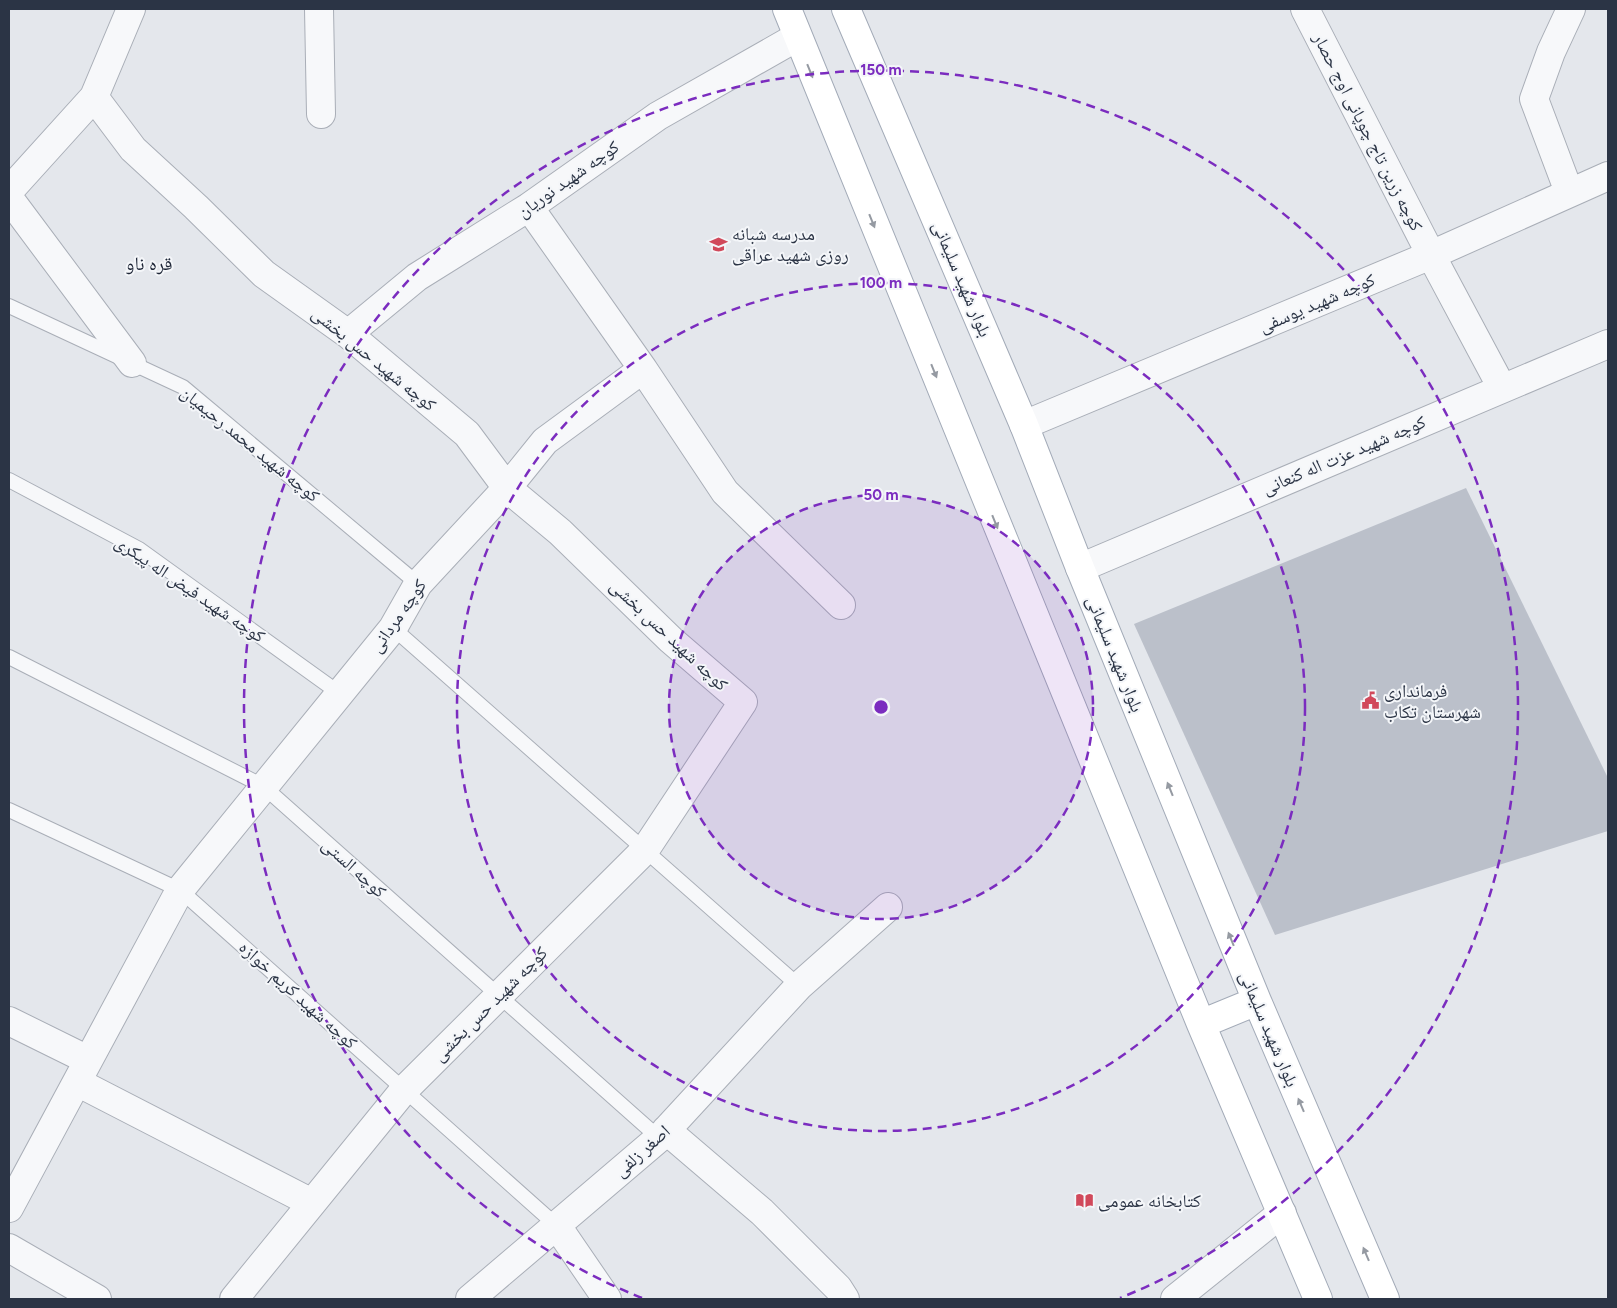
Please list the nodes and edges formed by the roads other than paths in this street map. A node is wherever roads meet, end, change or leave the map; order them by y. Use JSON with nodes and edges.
{"nodes":[{"id":1,"x":131,"y":9,"type":"edge"},
{"id":2,"x":319,"y":9,"type":"edge"},
{"id":3,"x":787,"y":9,"type":"edge"},
{"id":4,"x":846,"y":9,"type":"edge"},
{"id":5,"x":1305,"y":9,"type":"edge"},
{"id":6,"x":1571,"y":9,"type":"edge"},
{"id":7,"x":797,"y":37,"type":"junction"},
{"id":8,"x":94,"y":97,"type":"junction"},
{"id":9,"x":322,"y":114,"type":"dead end"},
{"id":10,"x":1608,"y":176,"type":"edge"},
{"id":11,"x":9,"y":191,"type":"edge"},
{"id":12,"x":1569,"y":192,"type":"junction"},
{"id":13,"x":9,"y":198,"type":"edge"},
{"id":14,"x":530,"y":207,"type":"junction"},
{"id":15,"x":1431,"y":255,"type":"junction"},
{"id":16,"x":9,"y":306,"type":"edge"},
{"id":17,"x":348,"y":334,"type":"junction"},
{"id":18,"x":1608,"y":344,"type":"edge"},
{"id":19,"x":132,"y":363,"type":"junction"},
{"id":20,"x":643,"y":369,"type":"junction"},
{"id":21,"x":1502,"y":388,"type":"junction"},
{"id":22,"x":1024,"y":424,"type":"junction"},
{"id":23,"x":9,"y":480,"type":"edge"},
{"id":24,"x":507,"y":488,"type":"junction"},
{"id":25,"x":1080,"y":568,"type":"junction"},
{"id":26,"x":418,"y":584,"type":"junction"},
{"id":27,"x":841,"y":605,"type":"dead end"},
{"id":28,"x":393,"y":628,"type":"junction"},
{"id":29,"x":9,"y":657,"type":"edge"},
{"id":30,"x":339,"y":693,"type":"junction"},
{"id":31,"x":263,"y":786,"type":"junction"},
{"id":32,"x":9,"y":810,"type":"edge"},
{"id":33,"x":645,"y":850,"type":"junction"},
{"id":34,"x":180,"y":890,"type":"junction"},
{"id":35,"x":888,"y":907,"type":"dead end"},
{"id":36,"x":799,"y":986,"type":"junction"},
{"id":37,"x":498,"y":996,"type":"junction"},
{"id":38,"x":1257,"y":1001,"type":"junction"},
{"id":39,"x":9,"y":1021,"type":"edge"},
{"id":40,"x":1201,"y":1024,"type":"junction"},
{"id":41,"x":82,"y":1071,"type":"junction"},
{"id":42,"x":404,"y":1090,"type":"junction"},
{"id":43,"x":662,"y":1134,"type":"junction"},
{"id":44,"x":312,"y":1203,"type":"junction"},
{"id":45,"x":9,"y":1208,"type":"edge"},
{"id":46,"x":1282,"y":1213,"type":"junction"},
{"id":47,"x":557,"y":1226,"type":"junction"},
{"id":48,"x":9,"y":1248,"type":"edge"},
{"id":49,"x":97,"y":1299,"type":"edge"},
{"id":50,"x":234,"y":1299,"type":"edge"},
{"id":51,"x":470,"y":1299,"type":"edge"},
{"id":52,"x":608,"y":1299,"type":"edge"},
{"id":53,"x":845,"y":1299,"type":"edge"},
{"id":54,"x":1174,"y":1299,"type":"edge"},
{"id":55,"x":1318,"y":1299,"type":"edge"},
{"id":56,"x":1385,"y":1299,"type":"edge"}],
"edges":[{"from":1,"to":8,"type":"street"},
{"from":2,"to":9,"type":"street"},
{"from":3,"to":7,"type":"main road"},
{"from":4,"to":22,"type":"main road","name":"بلوار شهید سلیمانی"},
{"from":5,"to":15,"type":"street","name":"کوچه زرین تاج چوپانی اوج حصار"},
{"from":6,"to":12,"type":"street"},
{"from":7,"to":14,"type":"street","name":"کوچه شهید نوریان"},
{"from":7,"to":40,"type":"main road","one_way":true},
{"from":8,"to":11,"type":"street"},
{"from":8,"to":17,"type":"street","name":"کوچه شهید حس بخشی"},
{"from":10,"to":12,"type":"street","name":"کوچه شهید یوسفی"},
{"from":12,"to":15,"type":"street","name":"کوچه شهید یوسفی"},
{"from":13,"to":19,"type":"street"},
{"from":14,"to":17,"type":"street","name":"کوچه شهید نوریان"},
{"from":14,"to":20,"type":"street"},
{"from":15,"to":21,"type":"street","name":"کوچه زرین تاج چوپانی اوج حصار"},
{"from":15,"to":22,"type":"street","name":"کوچه شهید یوسفی"},
{"from":16,"to":19,"type":"lane","name":"کوچه شهید محمد رحیمیان"},
{"from":17,"to":24,"type":"street","name":"کوچه شهید حس بخشی"},
{"from":18,"to":21,"type":"street","name":"کوچه شهید عزت اله کنعانی"},
{"from":19,"to":26,"type":"lane","name":"کوچه شهید محمد رحیمیان"},
{"from":20,"to":24,"type":"street","name":"کوچه مردانی"},
{"from":20,"to":27,"type":"street"},
{"from":21,"to":25,"type":"street","name":"کوچه شهید عزت اله کنعانی"},
{"from":22,"to":25,"type":"main road","name":"بلوار شهید سلیمانی"},
{"from":23,"to":30,"type":"lane","name":"کوچه شهید فیض اله پیکری"},
{"from":24,"to":26,"type":"street","name":"کوچه مردانی"},
{"from":24,"to":33,"type":"street","name":"کوچه شهید حس بخشی"},
{"from":38,"to":25,"type":"main road","name":"بلوار شهید سلیمانی","one_way":true},
{"from":26,"to":28,"type":"street","name":"کوچه مردانی"},
{"from":28,"to":30,"type":"street","name":"کوچه مردانی"},
{"from":28,"to":33,"type":"lane"},
{"from":29,"to":31,"type":"lane","name":"کوچه الستی"},
{"from":30,"to":31,"type":"street","name":"کوچه مردانی"},
{"from":31,"to":34,"type":"street","name":"کوچه مردانی"},
{"from":31,"to":37,"type":"lane","name":"کوچه الستی"},
{"from":32,"to":34,"type":"lane","name":"کوچه شهید کریم خوازه"},
{"from":33,"to":36,"type":"lane"},
{"from":33,"to":37,"type":"street","name":"کوچه شهید حس بخشی"},
{"from":34,"to":41,"type":"street","name":"کوچه مردانی"},
{"from":34,"to":42,"type":"lane","name":"کوچه شهید کریم خوازه"},
{"from":35,"to":36,"type":"street","name":"اصغر زلفی"},
{"from":36,"to":43,"type":"street","name":"اصغر زلفی"},
{"from":37,"to":42,"type":"street","name":"کوچه شهید حس بخشی"},
{"from":37,"to":43,"type":"lane","name":"کوچه الستی"},
{"from":38,"to":40,"type":"main road"},
{"from":56,"to":38,"type":"main road","name":"بلوار شهید سلیمانی","one_way":true},
{"from":39,"to":41,"type":"street"},
{"from":40,"to":46,"type":"main road"},
{"from":41,"to":44,"type":"street"},
{"from":41,"to":45,"type":"street","name":"کوچه مردانی"},
{"from":42,"to":44,"type":"street","name":"کوچه شهید حس بخشی"},
{"from":42,"to":47,"type":"lane","name":"کوچه شهید کریم خوازه"},
{"from":43,"to":47,"type":"street","name":"اصغر زلفی"},
{"from":43,"to":53,"type":"street"},
{"from":44,"to":50,"type":"street","name":"کوچه شهید حس بخشی"},
{"from":46,"to":54,"type":"street"},
{"from":46,"to":55,"type":"main road"},
{"from":47,"to":51,"type":"street","name":"اصغر زلفی"},
{"from":47,"to":52,"type":"street"},
{"from":48,"to":49,"type":"street"}]}
